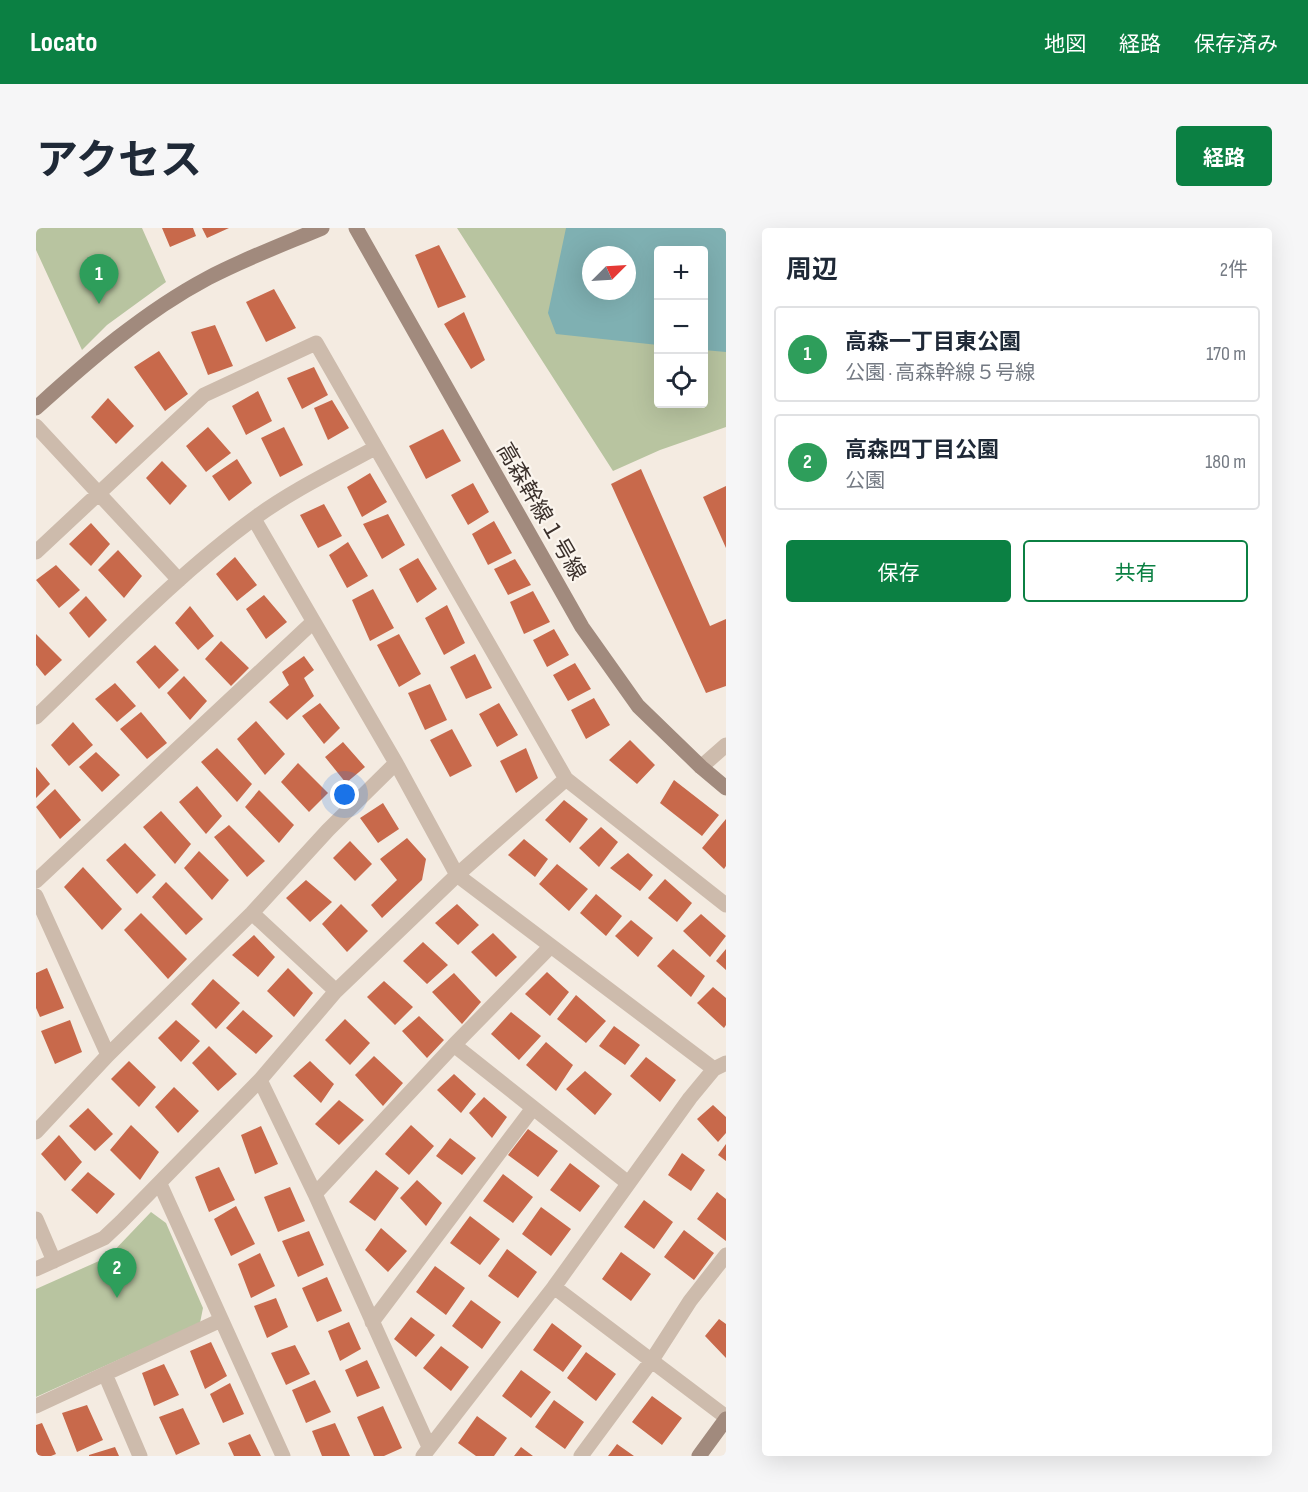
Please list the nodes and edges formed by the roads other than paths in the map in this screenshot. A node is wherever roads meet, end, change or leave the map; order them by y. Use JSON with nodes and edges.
{"nodes":[{"id":1,"x":322,"y":228,"type":"edge"},
{"id":2,"x":356,"y":228,"type":"edge"},
{"id":3,"x":36,"y":408,"type":"edge"},
{"id":4,"x":36,"y":426,"type":"edge"},
{"id":5,"x":375,"y":448,"type":"junction"},
{"id":6,"x":99,"y":492,"type":"junction"},
{"id":7,"x":254,"y":519,"type":"junction"},
{"id":8,"x":36,"y":552,"type":"edge"},
{"id":9,"x":179,"y":580,"type":"junction"},
{"id":10,"x":313,"y":622,"type":"junction"},
{"id":11,"x":36,"y":717,"type":"edge"},
{"id":12,"x":726,"y":745,"type":"edge"},
{"id":13,"x":396,"y":764,"type":"junction"},
{"id":14,"x":701,"y":767,"type":"junction"},
{"id":15,"x":566,"y":779,"type":"junction"},
{"id":16,"x":726,"y":788,"type":"edge"},
{"id":17,"x":457,"y":875,"type":"junction"},
{"id":18,"x":36,"y":881,"type":"edge"},
{"id":19,"x":36,"y":896,"type":"edge"},
{"id":20,"x":726,"y":905,"type":"edge"},
{"id":21,"x":252,"y":913,"type":"junction"},
{"id":22,"x":551,"y":946,"type":"junction"},
{"id":23,"x":336,"y":991,"type":"junction"},
{"id":24,"x":454,"y":1045,"type":"junction"},
{"id":25,"x":108,"y":1055,"type":"junction"},
{"id":26,"x":720,"y":1066,"type":"edge"},
{"id":27,"x":260,"y":1080,"type":"junction"},
{"id":28,"x":533,"y":1108,"type":"junction"},
{"id":29,"x":36,"y":1132,"type":"edge"},
{"id":30,"x":628,"y":1183,"type":"junction"},
{"id":31,"x":160,"y":1184,"type":"junction"},
{"id":32,"x":315,"y":1194,"type":"junction"},
{"id":33,"x":36,"y":1219,"type":"edge"},
{"id":34,"x":726,"y":1255,"type":"edge"},
{"id":35,"x":54,"y":1261,"type":"junction"},
{"id":36,"x":36,"y":1269,"type":"edge"},
{"id":37,"x":554,"y":1287,"type":"junction"},
{"id":38,"x":221,"y":1320,"type":"junction"},
{"id":39,"x":372,"y":1322,"type":"junction"},
{"id":40,"x":652,"y":1360,"type":"junction"},
{"id":41,"x":105,"y":1374,"type":"junction"},
{"id":42,"x":36,"y":1406,"type":"edge"},
{"id":43,"x":726,"y":1418,"type":"edge"},
{"id":44,"x":426,"y":1451,"type":"edge"},
{"id":45,"x":140,"y":1456,"type":"edge"},
{"id":46,"x":283,"y":1456,"type":"edge"},
{"id":47,"x":581,"y":1456,"type":"edge"},
{"id":48,"x":699,"y":1456,"type":"edge"}],
"edges":[{"from":1,"to":3,"type":"street"},
{"from":2,"to":14,"type":"street","name":"高森幹線１号線"},
{"from":4,"to":6,"type":"street"},
{"from":5,"to":6,"type":"street"},
{"from":5,"to":7,"type":"street"},
{"from":5,"to":15,"type":"street"},
{"from":6,"to":8,"type":"street"},
{"from":6,"to":9,"type":"street"},
{"from":7,"to":9,"type":"street"},
{"from":7,"to":10,"type":"street"},
{"from":9,"to":11,"type":"street"},
{"from":10,"to":13,"type":"street"},
{"from":10,"to":18,"type":"street"},
{"from":12,"to":14,"type":"street"},
{"from":13,"to":17,"type":"street"},
{"from":13,"to":21,"type":"street"},
{"from":14,"to":16,"type":"street","name":"高森幹線１号線"},
{"from":15,"to":17,"type":"street"},
{"from":15,"to":20,"type":"street"},
{"from":17,"to":22,"type":"street"},
{"from":17,"to":23,"type":"street"},
{"from":19,"to":25,"type":"street"},
{"from":21,"to":23,"type":"street"},
{"from":21,"to":25,"type":"street"},
{"from":22,"to":24,"type":"street"},
{"from":22,"to":26,"type":"street"},
{"from":23,"to":27,"type":"street"},
{"from":24,"to":28,"type":"street"},
{"from":24,"to":32,"type":"street"},
{"from":25,"to":29,"type":"street"},
{"from":26,"to":30,"type":"street"},
{"from":27,"to":31,"type":"street"},
{"from":27,"to":32,"type":"street"},
{"from":28,"to":30,"type":"street"},
{"from":28,"to":39,"type":"street"},
{"from":30,"to":37,"type":"street"},
{"from":31,"to":35,"type":"street"},
{"from":31,"to":38,"type":"street"},
{"from":32,"to":39,"type":"street"},
{"from":33,"to":35,"type":"street"},
{"from":34,"to":40,"type":"street"},
{"from":35,"to":36,"type":"street"},
{"from":37,"to":40,"type":"street"},
{"from":37,"to":44,"type":"street"},
{"from":38,"to":41,"type":"street"},
{"from":38,"to":46,"type":"street"},
{"from":39,"to":44,"type":"street"},
{"from":40,"to":43,"type":"street"},
{"from":40,"to":47,"type":"street"},
{"from":41,"to":42,"type":"street"},
{"from":41,"to":45,"type":"street"},
{"from":43,"to":48,"type":"street"}]}
